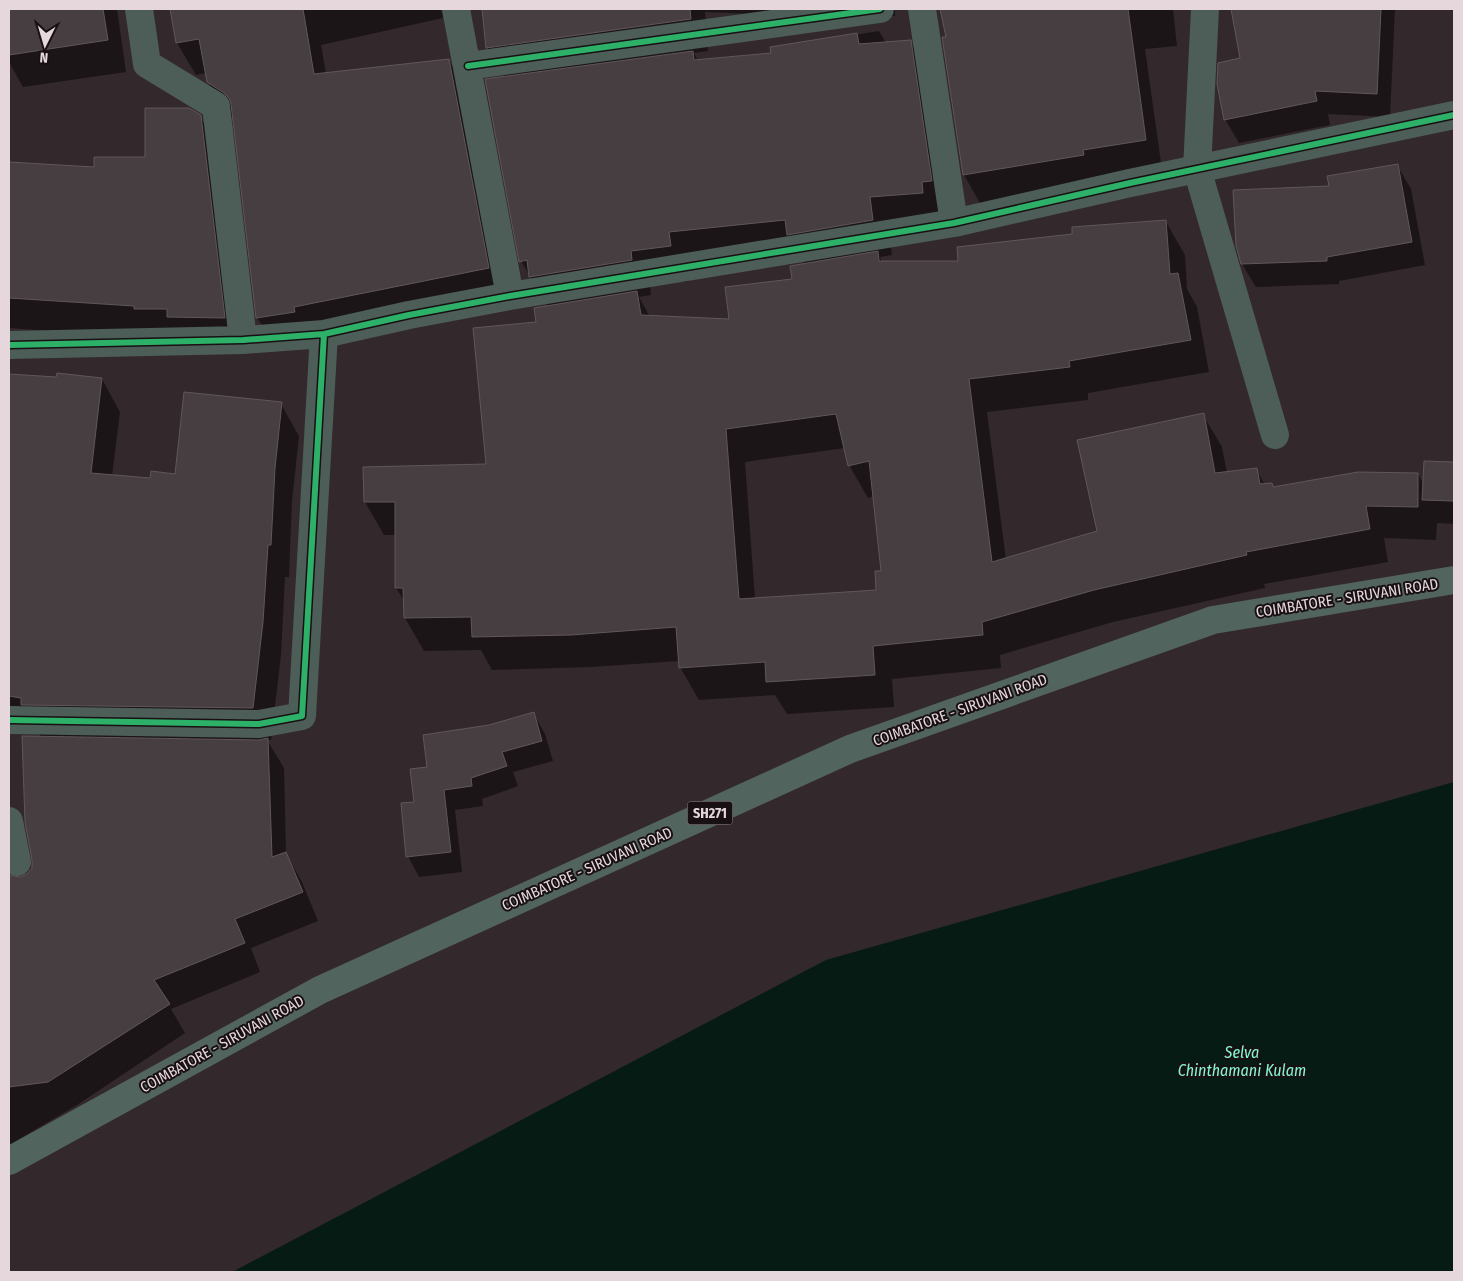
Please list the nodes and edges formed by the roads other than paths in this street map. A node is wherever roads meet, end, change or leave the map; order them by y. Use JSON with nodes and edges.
{"nodes":[{"id":1,"x":139,"y":9,"type":"edge"},
{"id":2,"x":456,"y":9,"type":"edge"},
{"id":3,"x":880,"y":9,"type":"edge"},
{"id":4,"x":922,"y":9,"type":"edge"},
{"id":5,"x":1205,"y":9,"type":"edge"},
{"id":6,"x":468,"y":66,"type":"junction"},
{"id":7,"x":1454,"y":115,"type":"edge"},
{"id":8,"x":1197,"y":169,"type":"junction"},
{"id":9,"x":954,"y":224,"type":"junction"},
{"id":10,"x":510,"y":296,"type":"junction"},
{"id":11,"x":324,"y":334,"type":"junction"},
{"id":12,"x":243,"y":340,"type":"junction"},
{"id":13,"x":9,"y":345,"type":"edge"},
{"id":14,"x":1275,"y":435,"type":"dead end"},
{"id":15,"x":1454,"y":580,"type":"edge"},
{"id":16,"x":9,"y":720,"type":"edge"},
{"id":17,"x":9,"y":821,"type":"edge"},
{"id":18,"x":18,"y":862,"type":"dead end"},
{"id":19,"x":9,"y":1161,"type":"edge"}],
"edges":[{"from":1,"to":12,"type":"street"},
{"from":2,"to":6,"type":"street"},
{"from":3,"to":6,"type":"street"},
{"from":4,"to":9,"type":"street"},
{"from":5,"to":8,"type":"street"},
{"from":6,"to":10,"type":"street"},
{"from":7,"to":8,"type":"street"},
{"from":8,"to":9,"type":"street"},
{"from":8,"to":14,"type":"street"},
{"from":9,"to":10,"type":"street"},
{"from":10,"to":11,"type":"street"},
{"from":11,"to":12,"type":"street"},
{"from":11,"to":16,"type":"street"},
{"from":12,"to":13,"type":"street"},
{"from":15,"to":19,"type":"main road","name":"COIMBATORE - SIRUVANI ROAD","number":"SH271"},
{"from":17,"to":18,"type":"street"}]}
